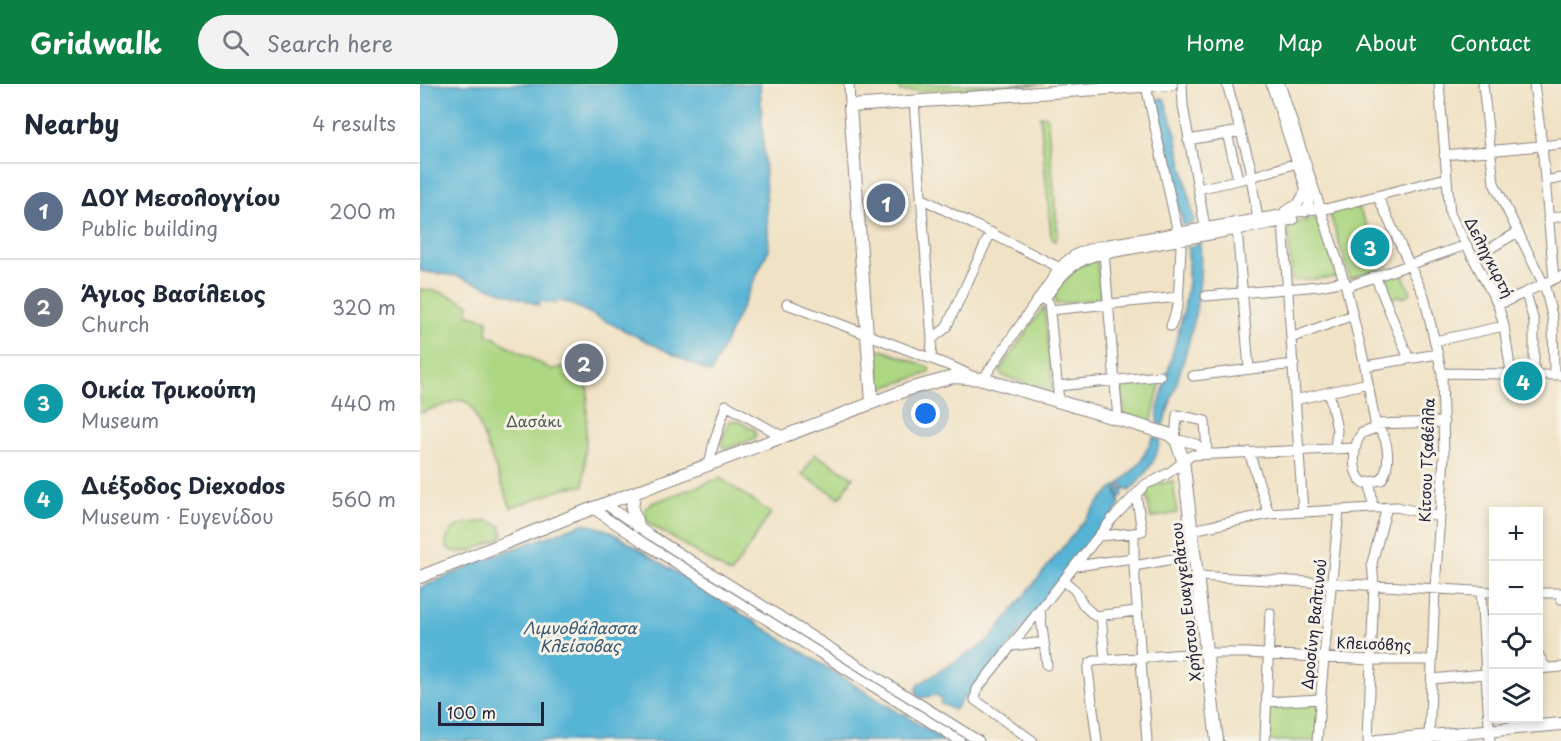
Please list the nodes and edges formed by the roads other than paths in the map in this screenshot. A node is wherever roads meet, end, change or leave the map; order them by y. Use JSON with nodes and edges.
{"nodes":[{"id":1,"x":849,"y":84,"type":"edge"},
{"id":2,"x":1171,"y":84,"type":"edge"},
{"id":3,"x":1182,"y":84,"type":"edge"},
{"id":4,"x":1227,"y":84,"type":"edge"},
{"id":5,"x":1271,"y":84,"type":"edge"},
{"id":6,"x":1280,"y":84,"type":"edge"},
{"id":7,"x":1439,"y":84,"type":"edge"},
{"id":8,"x":1483,"y":84,"type":"edge"},
{"id":9,"x":1533,"y":84,"type":"edge"},
{"id":10,"x":1146,"y":86,"type":"junction"},
{"id":11,"x":914,"y":102,"type":"junction"},
{"id":12,"x":850,"y":106,"type":"junction"},
{"id":13,"x":1240,"y":131,"type":"junction"},
{"id":14,"x":1227,"y":133,"type":"junction"},
{"id":15,"x":1188,"y":140,"type":"junction"},
{"id":16,"x":1561,"y":144,"type":"edge"},
{"id":17,"x":1542,"y":146,"type":"junction"},
{"id":18,"x":1491,"y":151,"type":"junction"},
{"id":19,"x":1444,"y":155,"type":"junction"},
{"id":20,"x":1297,"y":163,"type":"junction"},
{"id":21,"x":1251,"y":177,"type":"junction"},
{"id":22,"x":1446,"y":178,"type":"junction"},
{"id":23,"x":1561,"y":178,"type":"edge"},
{"id":24,"x":1238,"y":180,"type":"junction"},
{"id":25,"x":1545,"y":181,"type":"junction"},
{"id":26,"x":1198,"y":189,"type":"junction"},
{"id":27,"x":1306,"y":190,"type":"junction"},
{"id":28,"x":1378,"y":197,"type":"junction"},
{"id":29,"x":921,"y":198,"type":"junction"},
{"id":30,"x":1323,"y":210,"type":"junction"},
{"id":31,"x":1305,"y":212,"type":"junction"},
{"id":32,"x":1561,"y":216,"type":"edge"},
{"id":33,"x":1258,"y":217,"type":"junction"},
{"id":34,"x":1548,"y":219,"type":"junction"},
{"id":35,"x":1283,"y":222,"type":"junction"},
{"id":36,"x":1237,"y":229,"type":"junction"},
{"id":37,"x":1206,"y":231,"type":"junction"},
{"id":38,"x":991,"y":232,"type":"junction"},
{"id":39,"x":1518,"y":232,"type":"junction"},
{"id":40,"x":1179,"y":237,"type":"junction"},
{"id":41,"x":1466,"y":245,"type":"junction"},
{"id":42,"x":1104,"y":253,"type":"junction"},
{"id":43,"x":1474,"y":258,"type":"junction"},
{"id":44,"x":1411,"y":266,"type":"junction"},
{"id":45,"x":1063,"y":269,"type":"junction"},
{"id":46,"x":1557,"y":277,"type":"edge"},
{"id":47,"x":1376,"y":278,"type":"junction"},
{"id":48,"x":1346,"y":284,"type":"junction"},
{"id":49,"x":1543,"y":284,"type":"junction"},
{"id":50,"x":1287,"y":289,"type":"junction"},
{"id":51,"x":1242,"y":292,"type":"junction"},
{"id":52,"x":1526,"y":293,"type":"junction"},
{"id":53,"x":1048,"y":295,"type":"junction"},
{"id":54,"x":1206,"y":296,"type":"dead end"},
{"id":55,"x":1179,"y":297,"type":"junction"},
{"id":56,"x":787,"y":304,"type":"dead end"},
{"id":57,"x":1108,"y":304,"type":"junction"},
{"id":58,"x":1498,"y":305,"type":"junction"},
{"id":59,"x":1050,"y":310,"type":"junction"},
{"id":60,"x":1353,"y":315,"type":"junction"},
{"id":61,"x":1171,"y":326,"type":"dead end"},
{"id":62,"x":1504,"y":326,"type":"junction"},
{"id":63,"x":867,"y":335,"type":"junction"},
{"id":64,"x":1291,"y":338,"type":"junction"},
{"id":65,"x":932,"y":339,"type":"junction"},
{"id":66,"x":1435,"y":341,"type":"junction"},
{"id":67,"x":1438,"y":354,"type":"junction"},
{"id":68,"x":931,"y":359,"type":"junction"},
{"id":69,"x":1409,"y":359,"type":"junction"},
{"id":70,"x":1294,"y":364,"type":"junction"},
{"id":71,"x":1365,"y":366,"type":"junction"},
{"id":72,"x":1249,"y":368,"type":"junction"},
{"id":73,"x":1442,"y":373,"type":"junction"},
{"id":74,"x":1511,"y":373,"type":"junction"},
{"id":75,"x":1534,"y":373,"type":"junction"},
{"id":76,"x":1558,"y":374,"type":"edge"},
{"id":77,"x":1193,"y":375,"type":"dead end"},
{"id":78,"x":1160,"y":376,"type":"dead end"},
{"id":79,"x":983,"y":380,"type":"junction"},
{"id":80,"x":1115,"y":380,"type":"junction"},
{"id":81,"x":1368,"y":383,"type":"junction"},
{"id":82,"x":1058,"y":386,"type":"junction"},
{"id":83,"x":1329,"y":392,"type":"junction"},
{"id":84,"x":1295,"y":400,"type":"junction"},
{"id":85,"x":1059,"y":401,"type":"junction"},
{"id":86,"x":872,"y":402,"type":"junction"},
{"id":87,"x":1118,"y":419,"type":"junction"},
{"id":88,"x":1444,"y":422,"type":"junction"},
{"id":89,"x":1376,"y":426,"type":"junction"},
{"id":90,"x":782,"y":436,"type":"junction"},
{"id":91,"x":1171,"y":437,"type":"junction"},
{"id":92,"x":1356,"y":448,"type":"junction"},
{"id":93,"x":1335,"y":449,"type":"junction"},
{"id":94,"x":1299,"y":451,"type":"junction"},
{"id":95,"x":1249,"y":452,"type":"junction"},
{"id":96,"x":1207,"y":453,"type":"junction"},
{"id":97,"x":1183,"y":460,"type":"junction"},
{"id":98,"x":709,"y":466,"type":"junction"},
{"id":99,"x":1370,"y":483,"type":"junction"},
{"id":100,"x":634,"y":493,"type":"junction"},
{"id":101,"x":1136,"y":494,"type":"junction"},
{"id":102,"x":605,"y":504,"type":"junction"},
{"id":103,"x":1387,"y":507,"type":"junction"},
{"id":104,"x":1372,"y":508,"type":"junction"},
{"id":105,"x":593,"y":509,"type":"junction"},
{"id":106,"x":1339,"y":511,"type":"junction"},
{"id":107,"x":1303,"y":512,"type":"junction"},
{"id":108,"x":1269,"y":514,"type":"junction"},
{"id":109,"x":1440,"y":517,"type":"junction"},
{"id":110,"x":638,"y":526,"type":"junction"},
{"id":111,"x":1192,"y":530,"type":"junction"},
{"id":112,"x":1134,"y":533,"type":"junction"},
{"id":113,"x":1099,"y":536,"type":"junction"},
{"id":114,"x":1195,"y":555,"type":"junction"},
{"id":115,"x":1134,"y":562,"type":"junction"},
{"id":116,"x":1076,"y":566,"type":"junction"},
{"id":117,"x":1197,"y":576,"type":"junction"},
{"id":118,"x":420,"y":577,"type":"edge"},
{"id":119,"x":1064,"y":581,"type":"junction"},
{"id":120,"x":1332,"y":582,"type":"junction"},
{"id":121,"x":1374,"y":585,"type":"junction"},
{"id":122,"x":1435,"y":588,"type":"junction"},
{"id":123,"x":1481,"y":591,"type":"junction"},
{"id":124,"x":1489,"y":592,"type":"edge"},
{"id":125,"x":1543,"y":593,"type":"edge"},
{"id":126,"x":1561,"y":593,"type":"edge"},
{"id":127,"x":1561,"y":599,"type":"edge"},
{"id":128,"x":1040,"y":610,"type":"junction"},
{"id":129,"x":1137,"y":611,"type":"junction"},
{"id":130,"x":1270,"y":613,"type":"dead end"},
{"id":131,"x":1101,"y":616,"type":"junction"},
{"id":132,"x":1044,"y":642,"type":"junction"},
{"id":133,"x":1011,"y":646,"type":"junction"},
{"id":134,"x":1207,"y":654,"type":"junction"},
{"id":135,"x":1269,"y":654,"type":"junction"},
{"id":136,"x":1140,"y":657,"type":"junction"},
{"id":137,"x":1323,"y":657,"type":"junction"},
{"id":138,"x":1105,"y":659,"type":"junction"},
{"id":139,"x":1371,"y":660,"type":"junction"},
{"id":140,"x":1432,"y":660,"type":"junction"},
{"id":141,"x":1047,"y":665,"type":"dead end"},
{"id":142,"x":1561,"y":667,"type":"edge"},
{"id":143,"x":1543,"y":668,"type":"edge"},
{"id":144,"x":1490,"y":669,"type":"edge"},
{"id":145,"x":1489,"y":673,"type":"edge"},
{"id":146,"x":1432,"y":679,"type":"junction"},
{"id":147,"x":1320,"y":699,"type":"junction"},
{"id":148,"x":1267,"y":702,"type":"junction"},
{"id":149,"x":1561,"y":724,"type":"edge"},
{"id":150,"x":1490,"y":736,"type":"edge"},
{"id":151,"x":1425,"y":739,"type":"edge"},
{"id":152,"x":960,"y":741,"type":"edge"},
{"id":153,"x":979,"y":741,"type":"edge"},
{"id":154,"x":1033,"y":741,"type":"edge"},
{"id":155,"x":1097,"y":741,"type":"edge"},
{"id":156,"x":1147,"y":741,"type":"edge"},
{"id":157,"x":1217,"y":741,"type":"edge"},
{"id":158,"x":1265,"y":741,"type":"edge"},
{"id":159,"x":1317,"y":741,"type":"edge"},
{"id":160,"x":1368,"y":741,"type":"edge"},
{"id":161,"x":1377,"y":741,"type":"edge"}],
"edges":[{"from":1,"to":12,"type":"street"},
{"from":2,"to":10,"type":"main road"},
{"from":3,"to":15,"type":"street"},
{"from":4,"to":13,"type":"street"},
{"from":5,"to":20,"type":"street"},
{"from":6,"to":30,"type":"street"},
{"from":7,"to":19,"type":"street","name":"Δεληγκιρτή"},
{"from":8,"to":18,"type":"street"},
{"from":9,"to":17,"type":"street"},
{"from":10,"to":11,"type":"main road"},
{"from":10,"to":40,"type":"street"},
{"from":11,"to":12,"type":"main road"},
{"from":11,"to":29,"type":"street"},
{"from":12,"to":63,"type":"main road"},
{"from":13,"to":14,"type":"street"},
{"from":13,"to":21,"type":"street"},
{"from":14,"to":15,"type":"street"},
{"from":14,"to":24,"type":"street"},
{"from":15,"to":26,"type":"street"},
{"from":16,"to":17,"type":"street"},
{"from":17,"to":18,"type":"street"},
{"from":17,"to":25,"type":"street"},
{"from":18,"to":19,"type":"street"},
{"from":18,"to":39,"type":"street"},
{"from":19,"to":22,"type":"street","name":"Δεληγκιρτή"},
{"from":20,"to":21,"type":"street"},
{"from":20,"to":27,"type":"street"},
{"from":21,"to":24,"type":"street"},
{"from":21,"to":33,"type":"street"},
{"from":22,"to":28,"type":"street"},
{"from":22,"to":41,"type":"street","name":"Δεληγκιρτή"},
{"from":23,"to":25,"type":"street"},
{"from":24,"to":26,"type":"street"},
{"from":25,"to":34,"type":"street"},
{"from":26,"to":37,"type":"street"},
{"from":27,"to":31,"type":"street"},
{"from":27,"to":33,"type":"street"},
{"from":28,"to":30,"type":"street"},
{"from":28,"to":44,"type":"street","name":"Κίτσου Τζαβέλλα"},
{"from":29,"to":38,"type":"street"},
{"from":29,"to":65,"type":"street"},
{"from":30,"to":31,"type":"street"},
{"from":30,"to":35,"type":"street"},
{"from":30,"to":48,"type":"street"},
{"from":31,"to":33,"type":"street"},
{"from":32,"to":34,"type":"street"},
{"from":33,"to":37,"type":"street"},
{"from":34,"to":46,"type":"street"},
{"from":35,"to":36,"type":"street"},
{"from":35,"to":50,"type":"street"},
{"from":36,"to":37,"type":"street"},
{"from":36,"to":51,"type":"street"},
{"from":37,"to":40,"type":"street"},
{"from":38,"to":45,"type":"street"},
{"from":38,"to":65,"type":"street"},
{"from":39,"to":43,"type":"street"},
{"from":39,"to":49,"type":"street"},
{"from":40,"to":42,"type":"street"},
{"from":40,"to":45,"type":"street"},
{"from":40,"to":55,"type":"street"},
{"from":41,"to":43,"type":"street","name":"Δεληγκιρτή"},
{"from":41,"to":44,"type":"street"},
{"from":42,"to":45,"type":"street"},
{"from":42,"to":57,"type":"street"},
{"from":43,"to":58,"type":"street","name":"Δεληγκιρτή"},
{"from":44,"to":47,"type":"street"},
{"from":44,"to":66,"type":"street","name":"Κίτσου Τζαβέλλα"},
{"from":45,"to":53,"type":"street"},
{"from":45,"to":79,"type":"street"},
{"from":46,"to":49,"type":"street"},
{"from":47,"to":48,"type":"street"},
{"from":47,"to":69,"type":"street"},
{"from":48,"to":50,"type":"street"},
{"from":48,"to":60,"type":"street"},
{"from":49,"to":52,"type":"street"},
{"from":49,"to":76,"type":"street"},
{"from":50,"to":51,"type":"street"},
{"from":50,"to":64,"type":"street"},
{"from":51,"to":54,"type":"street"},
{"from":51,"to":72,"type":"street"},
{"from":52,"to":58,"type":"street"},
{"from":52,"to":75,"type":"street"},
{"from":53,"to":59,"type":"street"},
{"from":53,"to":79,"type":"street"},
{"from":55,"to":57,"type":"street"},
{"from":55,"to":61,"type":"street"},
{"from":56,"to":63,"type":"street"},
{"from":57,"to":59,"type":"street"},
{"from":57,"to":80,"type":"street"},
{"from":58,"to":62,"type":"street","name":"Δεληγκιρτή"},
{"from":59,"to":82,"type":"street"},
{"from":60,"to":64,"type":"street"},
{"from":60,"to":71,"type":"street"},
{"from":62,"to":66,"type":"street"},
{"from":62,"to":74,"type":"street","name":"Δεληγκιρτή"},
{"from":63,"to":68,"type":"street"},
{"from":63,"to":86,"type":"main road"},
{"from":64,"to":70,"type":"street"},
{"from":65,"to":68,"type":"street"},
{"from":66,"to":67,"type":"street","name":"Κίτσου Τζαβέλλα"},
{"from":67,"to":69,"type":"street"},
{"from":67,"to":73,"type":"street","name":"Κίτσου Τζαβέλλα"},
{"from":68,"to":79,"type":"street"},
{"from":69,"to":71,"type":"street"},
{"from":70,"to":72,"type":"street"},
{"from":70,"to":84,"type":"street"},
{"from":71,"to":81,"type":"street"},
{"from":72,"to":77,"type":"street"},
{"from":73,"to":74,"type":"street"},
{"from":73,"to":88,"type":"street","name":"Κίτσου Τζαβέλλα"},
{"from":74,"to":75,"type":"street"},
{"from":75,"to":76,"type":"street"},
{"from":78,"to":80,"type":"street"},
{"from":79,"to":85,"type":"main road"},
{"from":79,"to":86,"type":"main road"},
{"from":80,"to":82,"type":"street"},
{"from":80,"to":87,"type":"street"},
{"from":81,"to":83,"type":"street"},
{"from":81,"to":89,"type":"street"},
{"from":82,"to":85,"type":"street"},
{"from":83,"to":84,"type":"street"},
{"from":83,"to":93,"type":"street"},
{"from":84,"to":94,"type":"street"},
{"from":85,"to":87,"type":"main road"},
{"from":86,"to":90,"type":"main road"},
{"from":87,"to":91,"type":"main road"},
{"from":88,"to":89,"type":"street"},
{"from":88,"to":109,"type":"street","name":"Κίτσου Τζαβέλλα"},
{"from":89,"to":92,"type":"street"},
{"from":89,"to":99,"type":"street"},
{"from":90,"to":98,"type":"main road"},
{"from":90,"to":98,"type":"street"},
{"from":91,"to":96,"type":"street"},
{"from":91,"to":96,"type":"street"},
{"from":91,"to":97,"type":"main road","name":"Χρήστου Ευαγγελάτου"},
{"from":92,"to":93,"type":"street"},
{"from":92,"to":99,"type":"street"},
{"from":93,"to":94,"type":"street"},
{"from":94,"to":95,"type":"street"},
{"from":94,"to":107,"type":"street"},
{"from":95,"to":96,"type":"street"},
{"from":95,"to":108,"type":"street"},
{"from":96,"to":97,"type":"street"},
{"from":97,"to":101,"type":"street"},
{"from":97,"to":111,"type":"main road","name":"Χρήστου Ευαγγελάτου"},
{"from":98,"to":100,"type":"main road"},
{"from":99,"to":104,"type":"street"},
{"from":100,"to":102,"type":"main road"},
{"from":100,"to":110,"type":"main road"},
{"from":101,"to":112,"type":"street"},
{"from":101,"to":113,"type":"street"},
{"from":102,"to":105,"type":"main road"},
{"from":102,"to":110,"type":"street"},
{"from":103,"to":104,"type":"street"},
{"from":103,"to":109,"type":"street"},
{"from":103,"to":121,"type":"street"},
{"from":104,"to":106,"type":"street"},
{"from":105,"to":118,"type":"main road"},
{"from":105,"to":152,"type":"street"},
{"from":106,"to":107,"type":"street"},
{"from":106,"to":120,"type":"street","name":"Δροσίνη Βαλτινού"},
{"from":107,"to":108,"type":"street"},
{"from":108,"to":111,"type":"street"},
{"from":109,"to":122,"type":"street","name":"Κίτσου Τζαβέλλα"},
{"from":110,"to":153,"type":"street"},
{"from":111,"to":114,"type":"main road","name":"Χρήστου Ευαγγελάτου"},
{"from":112,"to":113,"type":"street"},
{"from":112,"to":115,"type":"street"},
{"from":113,"to":116,"type":"street"},
{"from":114,"to":115,"type":"street"},
{"from":114,"to":117,"type":"main road","name":"Χρήστου Ευαγγελάτου"},
{"from":115,"to":116,"type":"street"},
{"from":115,"to":129,"type":"street"},
{"from":116,"to":119,"type":"street"},
{"from":117,"to":120,"type":"street"},
{"from":117,"to":134,"type":"main road","name":"Χρήστου Ευαγγελάτου"},
{"from":119,"to":128,"type":"street"},
{"from":119,"to":131,"type":"street"},
{"from":120,"to":121,"type":"street"},
{"from":120,"to":137,"type":"street","name":"Δροσίνη Βαλτινού"},
{"from":121,"to":122,"type":"street"},
{"from":121,"to":139,"type":"street"},
{"from":122,"to":123,"type":"street"},
{"from":122,"to":140,"type":"street","name":"Κίτσου Τζαβέλλα"},
{"from":123,"to":124,"type":"street"},
{"from":123,"to":144,"type":"street"},
{"from":125,"to":126,"type":"street"},
{"from":126,"to":127,"type":"street"},
{"from":128,"to":132,"type":"street"},
{"from":128,"to":133,"type":"street"},
{"from":129,"to":131,"type":"street"},
{"from":129,"to":136,"type":"street"},
{"from":130,"to":135,"type":"street"},
{"from":131,"to":138,"type":"street"},
{"from":132,"to":133,"type":"street"},
{"from":132,"to":141,"type":"street"},
{"from":133,"to":154,"type":"street"},
{"from":134,"to":135,"type":"street","name":"Κλεισόβης"},
{"from":134,"to":136,"type":"street","name":"Κλεισόβης"},
{"from":134,"to":157,"type":"main road","name":"Χρήστου Ευαγγελάτου"},
{"from":135,"to":137,"type":"street","name":"Κλεισόβης"},
{"from":135,"to":148,"type":"street"},
{"from":136,"to":138,"type":"street","name":"Κλεισόβης"},
{"from":136,"to":156,"type":"street"},
{"from":137,"to":139,"type":"street","name":"Κλεισόβης"},
{"from":137,"to":147,"type":"street","name":"Δροσίνη Βαλτινού"},
{"from":138,"to":155,"type":"street"},
{"from":139,"to":140,"type":"street","name":"Κλεισόβης"},
{"from":139,"to":160,"type":"street"},
{"from":140,"to":146,"type":"street","name":"Κίτσου Τζαβέλλα"},
{"from":142,"to":143,"type":"street"},
{"from":145,"to":146,"type":"street"},
{"from":146,"to":151,"type":"street","name":"Κίτσου Τζαβέλλα"},
{"from":147,"to":148,"type":"street"},
{"from":147,"to":159,"type":"street","name":"Δροσίνη Βαλτινού"},
{"from":148,"to":158,"type":"street"},
{"from":149,"to":150,"type":"main road"},
{"from":150,"to":151,"type":"main road"},
{"from":151,"to":161,"type":"main road"}]}
